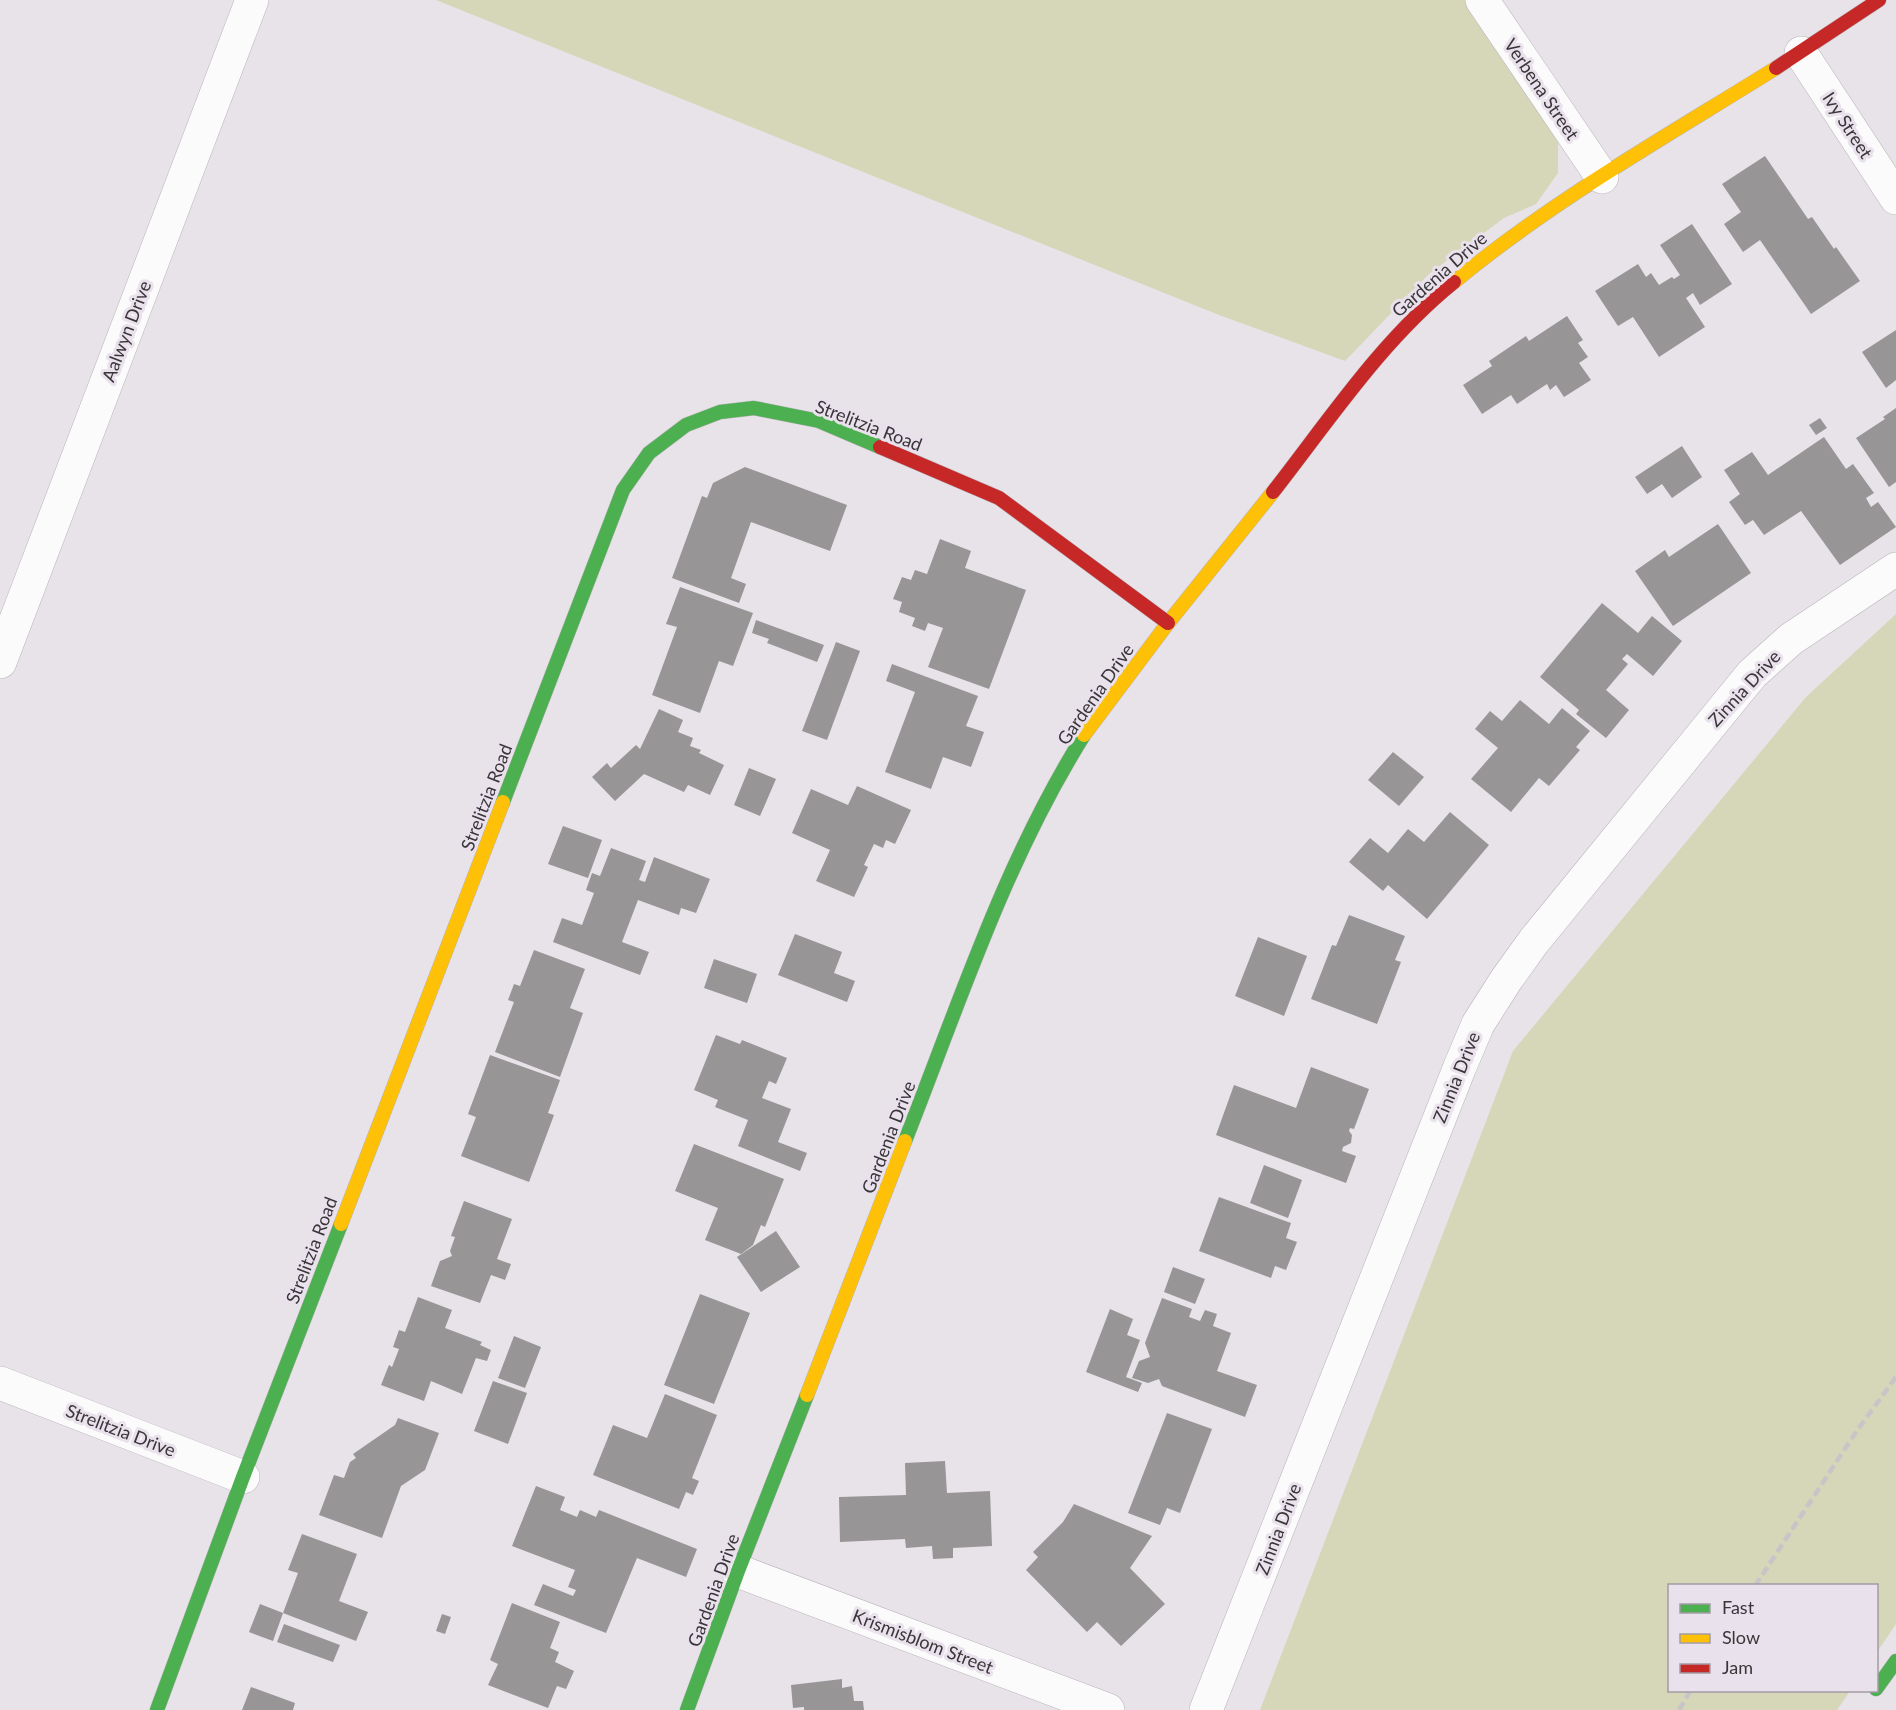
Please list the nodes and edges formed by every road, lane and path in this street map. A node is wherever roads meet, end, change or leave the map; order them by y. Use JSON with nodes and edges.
{"nodes":[{"id":1,"x":252,"y":0,"type":"edge"},
{"id":2,"x":1482,"y":0,"type":"edge"},
{"id":3,"x":1880,"y":0,"type":"edge"},
{"id":4,"x":1801,"y":53,"type":"junction"},
{"id":5,"x":1602,"y":177,"type":"junction"},
{"id":6,"x":1896,"y":198,"type":"edge"},
{"id":7,"x":1896,"y":569,"type":"edge"},
{"id":8,"x":1168,"y":623,"type":"junction"},
{"id":9,"x":0,"y":662,"type":"edge"},
{"id":10,"x":0,"y":1383,"type":"edge"},
{"id":11,"x":243,"y":1477,"type":"junction"},
{"id":12,"x":738,"y":1571,"type":"junction"},
{"id":13,"x":1896,"y":1661,"type":"edge"},
{"id":14,"x":1878,"y":1687,"type":"edge"},
{"id":15,"x":157,"y":1710,"type":"edge"},
{"id":16,"x":687,"y":1710,"type":"edge"},
{"id":17,"x":1108,"y":1710,"type":"edge"},
{"id":18,"x":1206,"y":1710,"type":"edge"}],
"edges":[{"from":1,"to":9,"type":"street","name":"Aalwyn Drive"},
{"from":2,"to":5,"type":"street","name":"Verbena Street"},
{"from":3,"to":4,"type":"street","name":"Gardenia Drive"},
{"from":4,"to":5,"type":"street","name":"Gardenia Drive"},
{"from":4,"to":6,"type":"street","name":"Ivy Street"},
{"from":5,"to":8,"type":"street","name":"Gardenia Drive"},
{"from":7,"to":18,"type":"street","name":"Zinnia Drive"},
{"from":8,"to":11,"type":"street","name":"Strelitzia Road"},
{"from":8,"to":12,"type":"street","name":"Gardenia Drive"},
{"from":10,"to":11,"type":"street","name":"Strelitzia Drive"},
{"from":11,"to":15,"type":"street","name":"Strelitzia Road"},
{"from":12,"to":16,"type":"street","name":"Gardenia Drive"},
{"from":12,"to":17,"type":"street","name":"Krismisblom Street"},
{"from":13,"to":14,"type":"street"}]}
